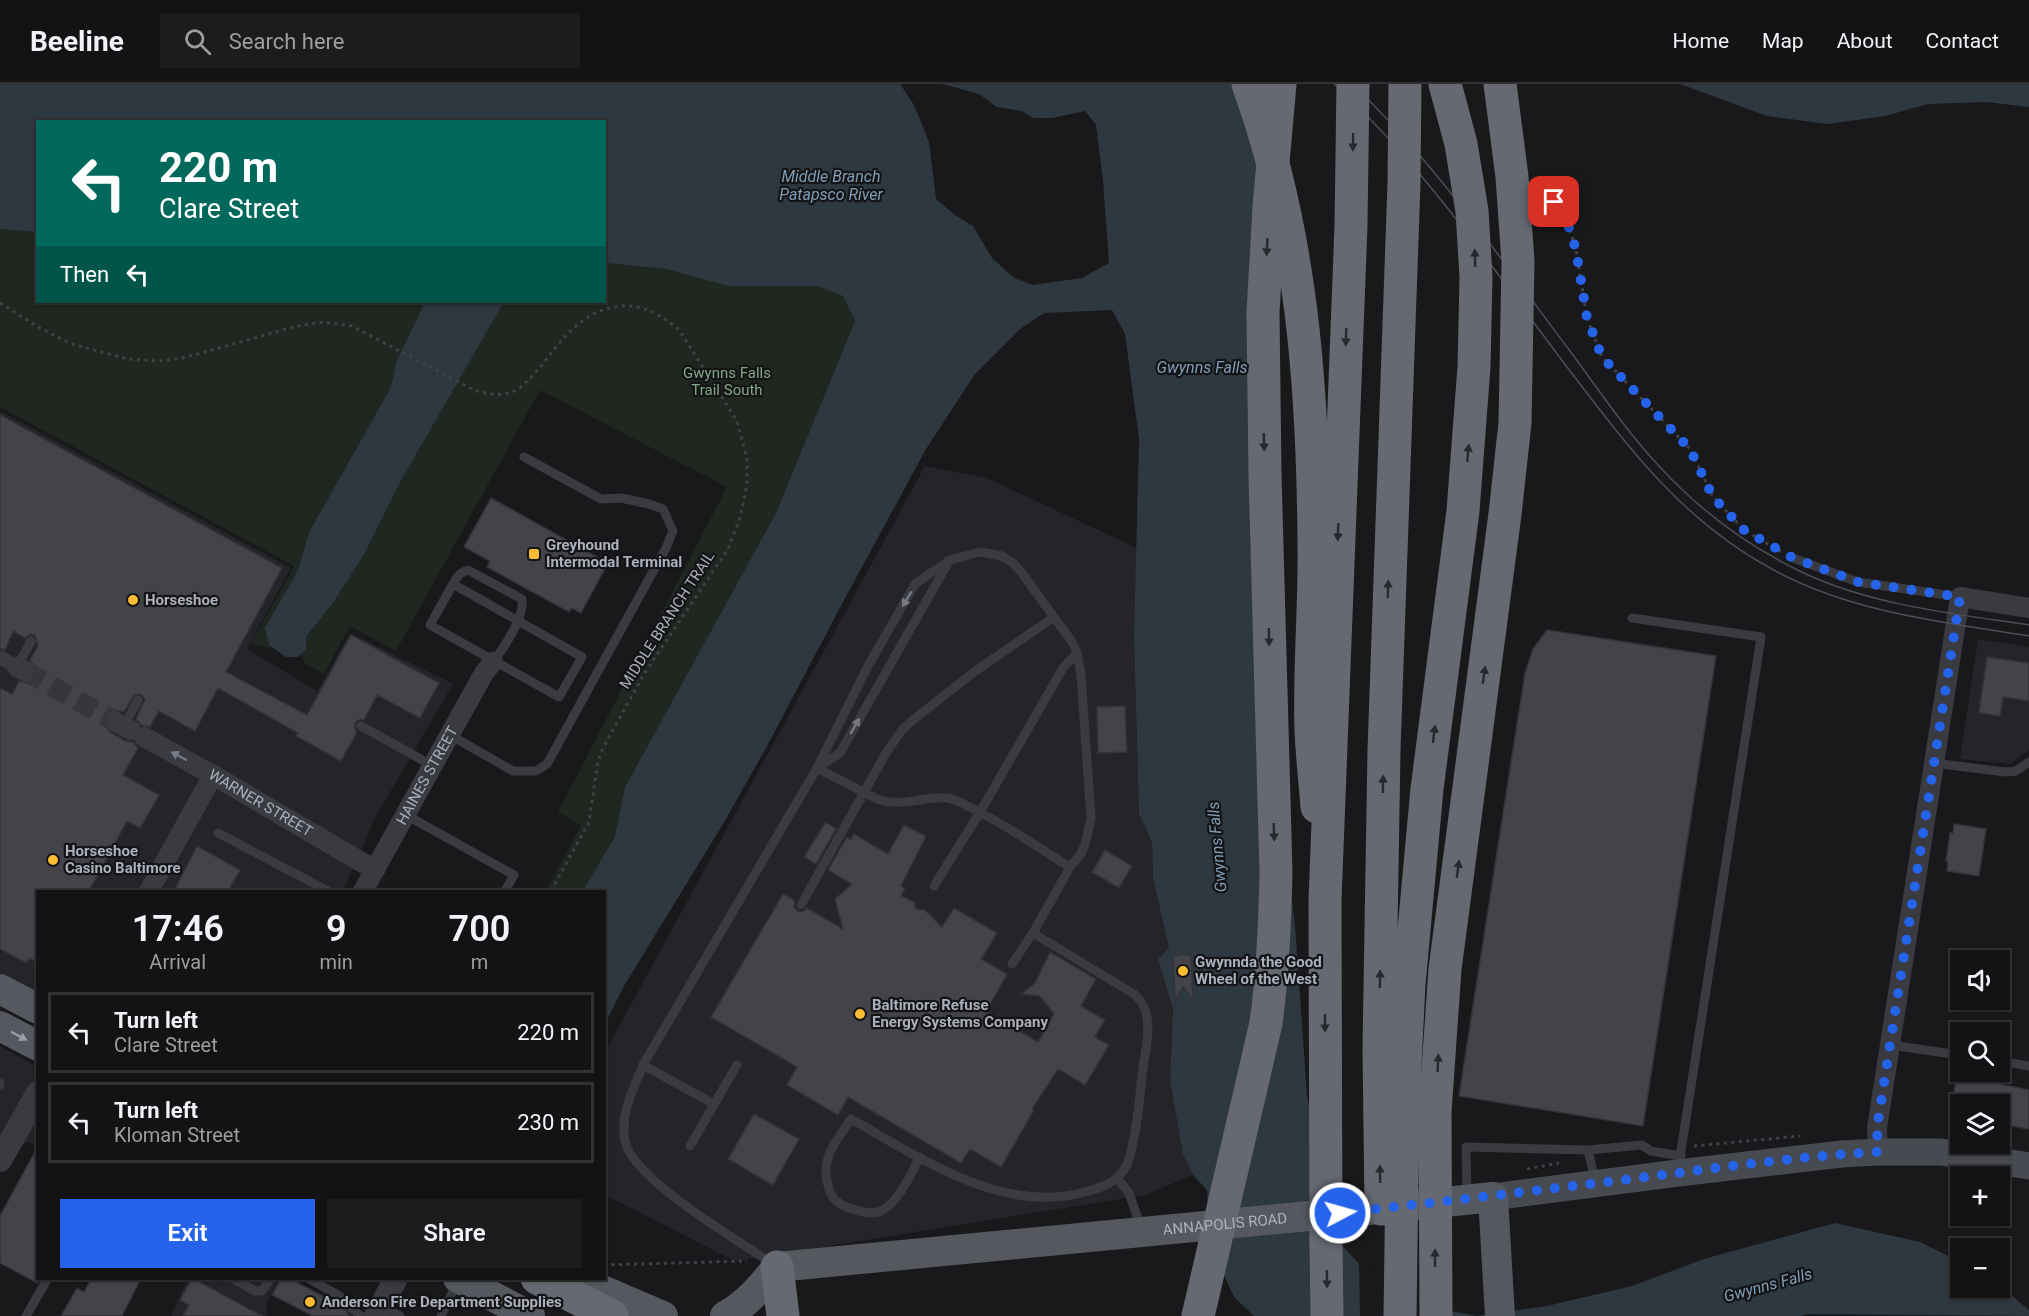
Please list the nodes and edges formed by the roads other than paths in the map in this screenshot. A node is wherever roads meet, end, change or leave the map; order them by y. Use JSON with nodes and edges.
{"nodes":[{"id":1,"x":1248,"y":84,"type":"edge"},
{"id":2,"x":1280,"y":84,"type":"edge"},
{"id":3,"x":1353,"y":84,"type":"edge"},
{"id":4,"x":1405,"y":84,"type":"edge"},
{"id":5,"x":1445,"y":84,"type":"edge"},
{"id":6,"x":1500,"y":84,"type":"edge"},
{"id":7,"x":524,"y":457,"type":"dead end"},
{"id":8,"x":1793,"y":558,"type":"road end"},
{"id":9,"x":950,"y":560,"type":"junction"},
{"id":10,"x":453,"y":584,"type":"junction"},
{"id":11,"x":1960,"y":597,"type":"junction"},
{"id":12,"x":2029,"y":608,"type":"edge"},
{"id":13,"x":1054,"y":617,"type":"junction"},
{"id":14,"x":1632,"y":618,"type":"dead end"},
{"id":15,"x":518,"y":621,"type":"junction"},
{"id":16,"x":31,"y":641,"type":"dead end"},
{"id":17,"x":1077,"y":653,"type":"junction"},
{"id":18,"x":493,"y":662,"type":"junction"},
{"id":19,"x":14,"y":665,"type":"edge"},
{"id":20,"x":138,"y":700,"type":"dead end"},
{"id":21,"x":361,"y":726,"type":"dead end"},
{"id":22,"x":129,"y":729,"type":"joint"},
{"id":23,"x":450,"y":735,"type":"junction"},
{"id":24,"x":2029,"y":762,"type":"edge"},
{"id":25,"x":1934,"y":763,"type":"junction"},
{"id":26,"x":433,"y":766,"type":"junction"},
{"id":27,"x":817,"y":768,"type":"junction"},
{"id":28,"x":213,"y":775,"type":"junction"},
{"id":29,"x":980,"y":812,"type":"junction"},
{"id":30,"x":405,"y":815,"type":"junction"},
{"id":31,"x":218,"y":833,"type":"dead end"},
{"id":32,"x":1070,"y":867,"type":"junction"},
{"id":33,"x":375,"y":870,"type":"junction"},
{"id":34,"x":933,"y":886,"type":"dead end"},
{"id":35,"x":150,"y":890,"type":"edge"},
{"id":36,"x":326,"y":890,"type":"edge"},
{"id":37,"x":364,"y":890,"type":"edge"},
{"id":38,"x":506,"y":890,"type":"edge"},
{"id":39,"x":1325,"y":901,"type":"junction"},
{"id":40,"x":801,"y":905,"type":"dead end"},
{"id":41,"x":1033,"y":933,"type":"junction"},
{"id":42,"x":1012,"y":964,"type":"dead end"},
{"id":43,"x":0,"y":988,"type":"edge"},
{"id":44,"x":36,"y":1008,"type":"edge"},
{"id":45,"x":0,"y":1026,"type":"edge"},
{"id":46,"x":36,"y":1045,"type":"edge"},
{"id":47,"x":1890,"y":1045,"type":"junction"},
{"id":48,"x":1950,"y":1054,"type":"edge"},
{"id":49,"x":2010,"y":1063,"type":"edge"},
{"id":50,"x":643,"y":1065,"type":"junction"},
{"id":51,"x":737,"y":1065,"type":"dead end"},
{"id":52,"x":2029,"y":1066,"type":"edge"},
{"id":53,"x":714,"y":1104,"type":"junction"},
{"id":54,"x":34,"y":1106,"type":"edge"},
{"id":55,"x":690,"y":1146,"type":"dead end"},
{"id":56,"x":1588,"y":1150,"type":"junction"},
{"id":57,"x":2,"y":1151,"type":"edge"},
{"id":58,"x":1878,"y":1152,"type":"junction"},
{"id":59,"x":921,"y":1157,"type":"junction"},
{"id":60,"x":1679,"y":1165,"type":"junction"},
{"id":61,"x":2029,"y":1166,"type":"edge"},
{"id":62,"x":1117,"y":1178,"type":"junction"},
{"id":63,"x":1595,"y":1183,"type":"junction"},
{"id":64,"x":1480,"y":1198,"type":"junction"},
{"id":65,"x":1143,"y":1232,"type":"junction"},
{"id":66,"x":777,"y":1267,"type":"junction"},
{"id":67,"x":47,"y":1280,"type":"edge"},
{"id":68,"x":236,"y":1280,"type":"edge"},
{"id":69,"x":270,"y":1280,"type":"edge"},
{"id":70,"x":312,"y":1280,"type":"edge"},
{"id":71,"x":395,"y":1280,"type":"edge"},
{"id":72,"x":458,"y":1280,"type":"edge"},
{"id":73,"x":462,"y":1280,"type":"edge"},
{"id":74,"x":541,"y":1280,"type":"edge"},
{"id":75,"x":579,"y":1280,"type":"edge"},
{"id":76,"x":380,"y":1313,"type":"edge"},
{"id":77,"x":521,"y":1314,"type":"edge"},
{"id":78,"x":26,"y":1316,"type":"edge"},
{"id":79,"x":441,"y":1316,"type":"edge"},
{"id":80,"x":612,"y":1316,"type":"edge"},
{"id":81,"x":663,"y":1316,"type":"edge"},
{"id":82,"x":725,"y":1316,"type":"edge"},
{"id":83,"x":783,"y":1316,"type":"edge"},
{"id":84,"x":1198,"y":1316,"type":"edge"},
{"id":85,"x":1327,"y":1316,"type":"edge"},
{"id":86,"x":1385,"y":1316,"type":"edge"},
{"id":87,"x":1400,"y":1316,"type":"edge"},
{"id":88,"x":1436,"y":1316,"type":"edge"},
{"id":89,"x":1500,"y":1316,"type":"edge"}],
"edges":[{"from":1,"to":39,"type":"highway","bridge":true},
{"from":2,"to":84,"type":"highway","one_way":true,"bridge":true},
{"from":3,"to":39,"type":"highway","one_way":true,"bridge":true},
{"from":86,"to":4,"type":"highway","one_way":true,"bridge":true},
{"from":87,"to":5,"type":"highway","one_way":true,"bridge":true},
{"from":88,"to":6,"type":"highway","one_way":true,"bridge":true},
{"from":7,"to":23,"type":"lane"},
{"from":8,"to":11,"type":"lane"},
{"from":9,"to":13,"type":"lane"},
{"from":27,"to":9,"type":"lane","one_way":true},
{"from":9,"to":27,"type":"lane","one_way":true},
{"from":10,"to":15,"type":"lane"},
{"from":10,"to":15,"type":"lane"},
{"from":10,"to":18,"type":"lane"},
{"from":11,"to":12,"type":"street"},
{"from":11,"to":25,"type":"street"},
{"from":13,"to":17,"type":"lane"},
{"from":13,"to":40,"type":"lane","bridge":true},
{"from":14,"to":60,"type":"lane"},
{"from":15,"to":18,"type":"lane"},
{"from":15,"to":18,"type":"lane"},
{"from":16,"to":19,"type":"lane"},
{"from":17,"to":29,"type":"lane"},
{"from":17,"to":32,"type":"lane"},
{"from":18,"to":23,"type":"street","name":"HAINES STREET"},
{"from":20,"to":22,"type":"lane"},
{"from":21,"to":26,"type":"lane"},
{"from":28,"to":22,"type":"street","name":"WARNER STREET","one_way":true},
{"from":23,"to":26,"type":"street","name":"HAINES STREET"},
{"from":24,"to":25,"type":"lane"},
{"from":25,"to":47,"type":"street"},
{"from":26,"to":30,"type":"street","name":"HAINES STREET"},
{"from":27,"to":29,"type":"lane"},
{"from":27,"to":50,"type":"lane"},
{"from":28,"to":33,"type":"street","name":"WARNER STREET"},
{"from":28,"to":35,"type":"street"},
{"from":29,"to":32,"type":"lane"},
{"from":29,"to":34,"type":"lane"},
{"from":30,"to":33,"type":"street","name":"HAINES STREET"},
{"from":30,"to":38,"type":"lane"},
{"from":31,"to":36,"type":"lane"},
{"from":32,"to":41,"type":"lane"},
{"from":33,"to":37,"type":"street","name":"HAINES STREET"},
{"from":39,"to":85,"type":"highway","one_way":true,"bridge":true},
{"from":41,"to":42,"type":"lane"},
{"from":41,"to":62,"type":"lane"},
{"from":43,"to":44,"type":"main road"},
{"from":45,"to":46,"type":"main road","one_way":true},
{"from":47,"to":48,"type":"lane"},
{"from":47,"to":58,"type":"street"},
{"from":49,"to":52,"type":"lane"},
{"from":50,"to":53,"type":"lane"},
{"from":50,"to":66,"type":"lane"},
{"from":51,"to":53,"type":"lane"},
{"from":53,"to":55,"type":"lane"},
{"from":54,"to":57,"type":"street"},
{"from":56,"to":60,"type":"lane"},
{"from":56,"to":63,"type":"lane"},
{"from":56,"to":64,"type":"lane"},
{"from":58,"to":60,"type":"main road","name":"ANNAPOLIS ROAD"},
{"from":58,"to":61,"type":"main road","name":"ANNAPOLIS ROAD"},
{"from":59,"to":59,"type":"lane"},
{"from":59,"to":62,"type":"lane"},
{"from":60,"to":63,"type":"main road","name":"ANNAPOLIS ROAD"},
{"from":62,"to":65,"type":"lane"},
{"from":63,"to":64,"type":"main road","name":"ANNAPOLIS ROAD"},
{"from":64,"to":65,"type":"main road","name":"ANNAPOLIS ROAD","bridge":true},
{"from":64,"to":89,"type":"main road"},
{"from":65,"to":66,"type":"main road","name":"ANNAPOLIS ROAD"},
{"from":66,"to":82,"type":"main road"},
{"from":66,"to":83,"type":"highway"},
{"from":67,"to":78,"type":"lane"},
{"from":68,"to":69,"type":"lane"},
{"from":70,"to":76,"type":"lane"},
{"from":71,"to":76,"type":"street"},
{"from":72,"to":79,"type":"lane"},
{"from":73,"to":77,"type":"main road"},
{"from":74,"to":80,"type":"highway"},
{"from":75,"to":81,"type":"main road"}]}
